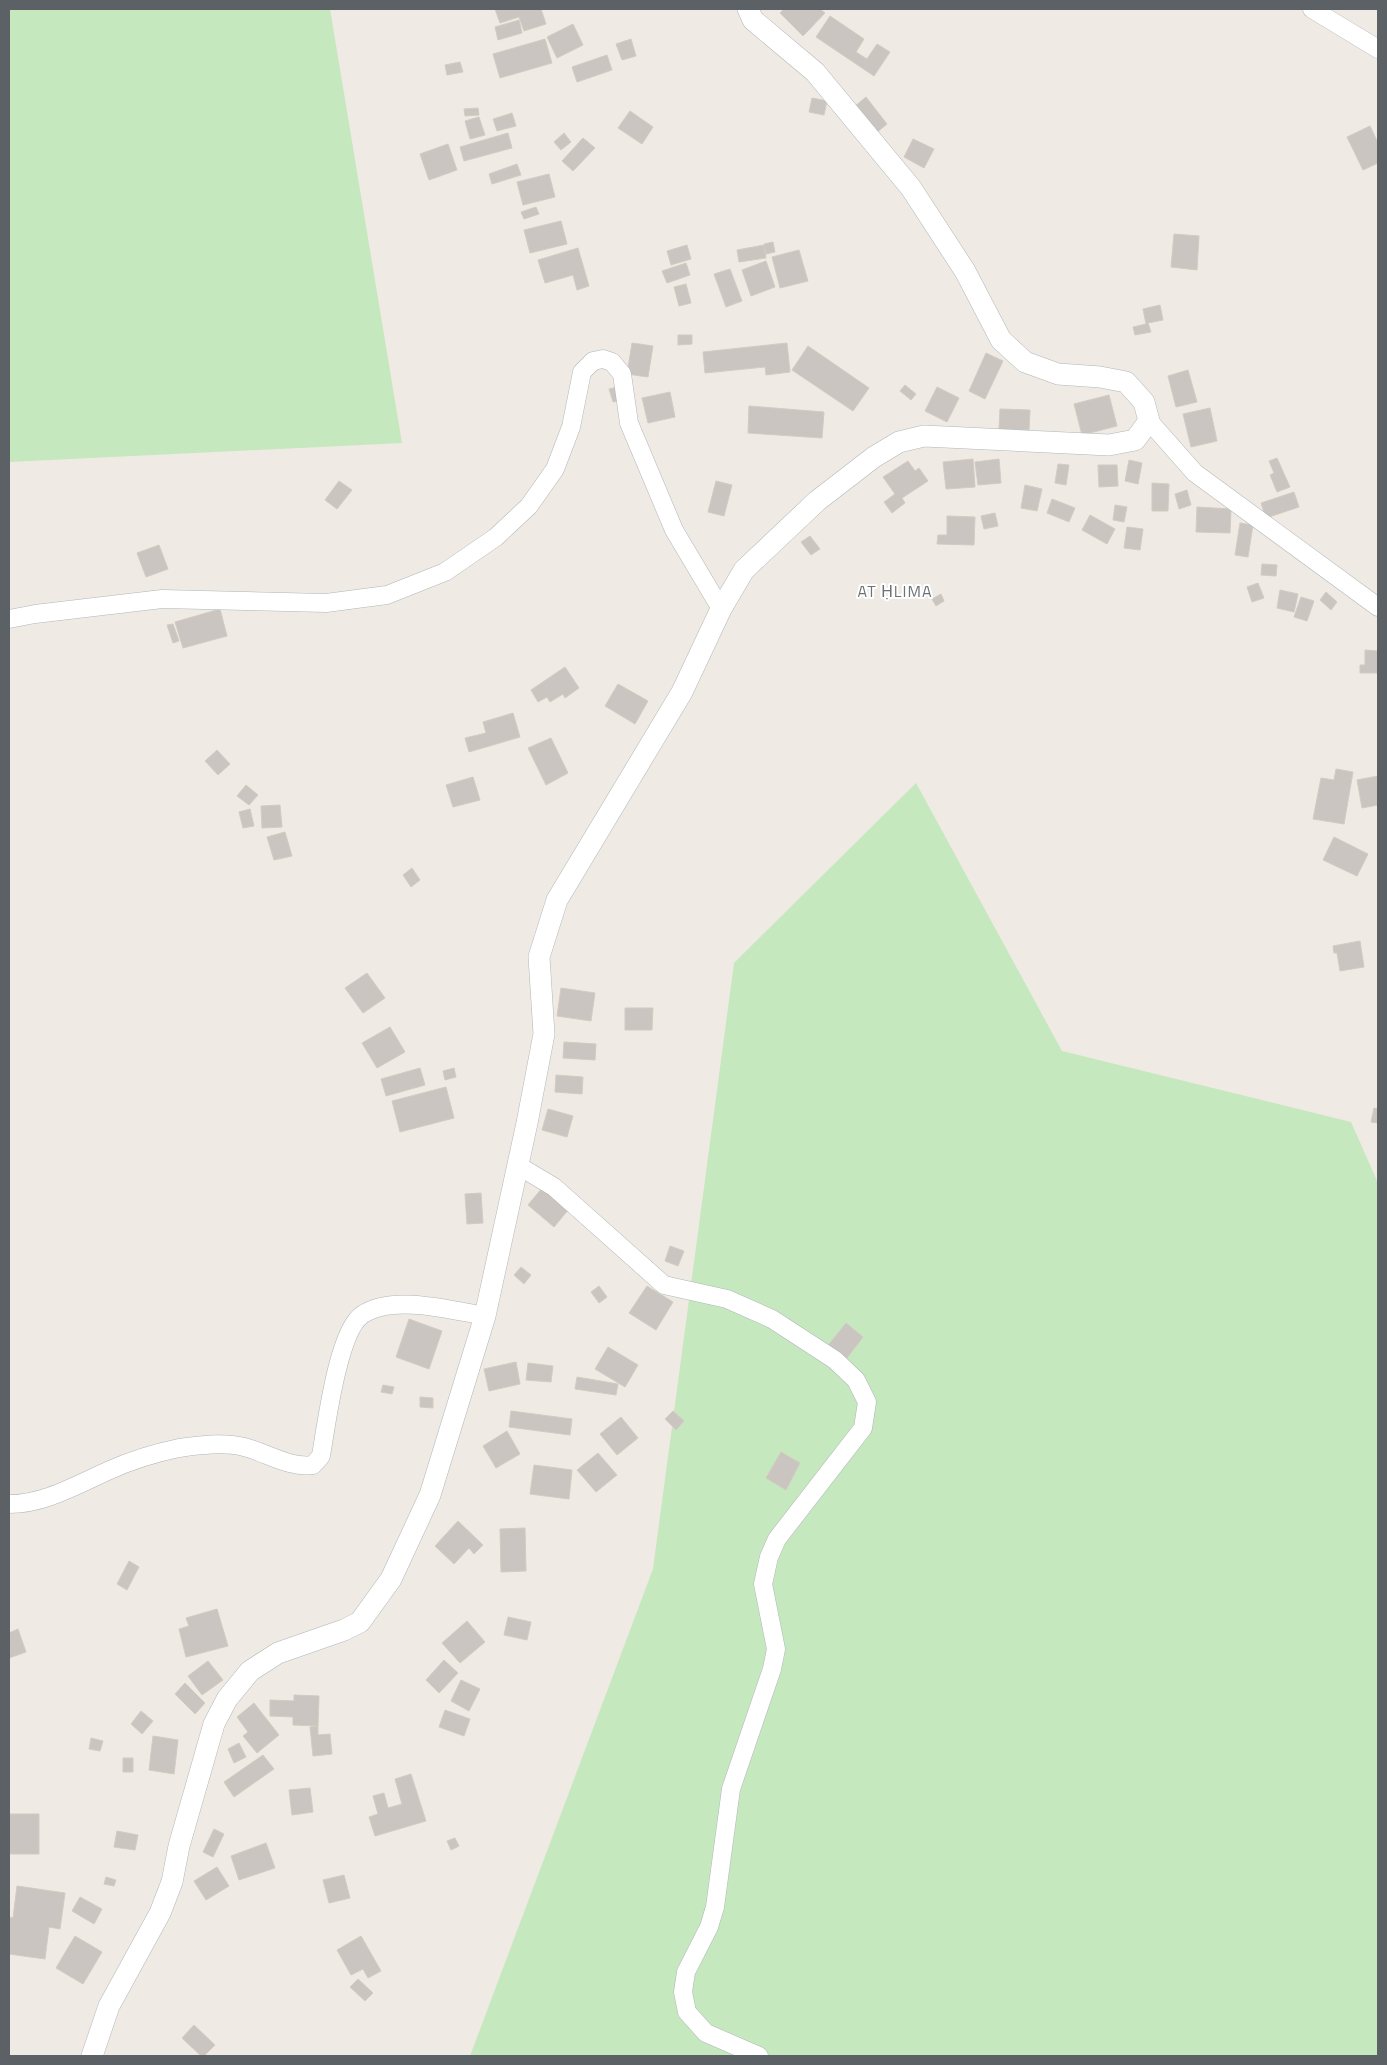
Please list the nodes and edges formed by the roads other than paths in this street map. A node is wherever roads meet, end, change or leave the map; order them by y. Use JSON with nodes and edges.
{"nodes":[{"id":1,"x":748,"y":9,"type":"edge"},
{"id":2,"x":1312,"y":9,"type":"edge"},
{"id":3,"x":1378,"y":49,"type":"edge"},
{"id":4,"x":1149,"y":421,"type":"junction"},
{"id":5,"x":1378,"y":607,"type":"edge"},
{"id":6,"x":721,"y":609,"type":"junction"},
{"id":7,"x":9,"y":619,"type":"edge"},
{"id":8,"x":517,"y":1165,"type":"junction"},
{"id":9,"x":485,"y":1316,"type":"junction"},
{"id":10,"x":9,"y":1504,"type":"edge"},
{"id":11,"x":92,"y":2056,"type":"edge"},
{"id":12,"x":760,"y":2056,"type":"edge"}],
"edges":[{"from":1,"to":4,"type":"street"},
{"from":2,"to":3,"type":"street"},
{"from":4,"to":5,"type":"street"},
{"from":4,"to":6,"type":"street"},
{"from":6,"to":7,"type":"street"},
{"from":6,"to":8,"type":"street"},
{"from":8,"to":9,"type":"street"},
{"from":8,"to":12,"type":"street"},
{"from":9,"to":10,"type":"street"},
{"from":9,"to":11,"type":"street"}]}
